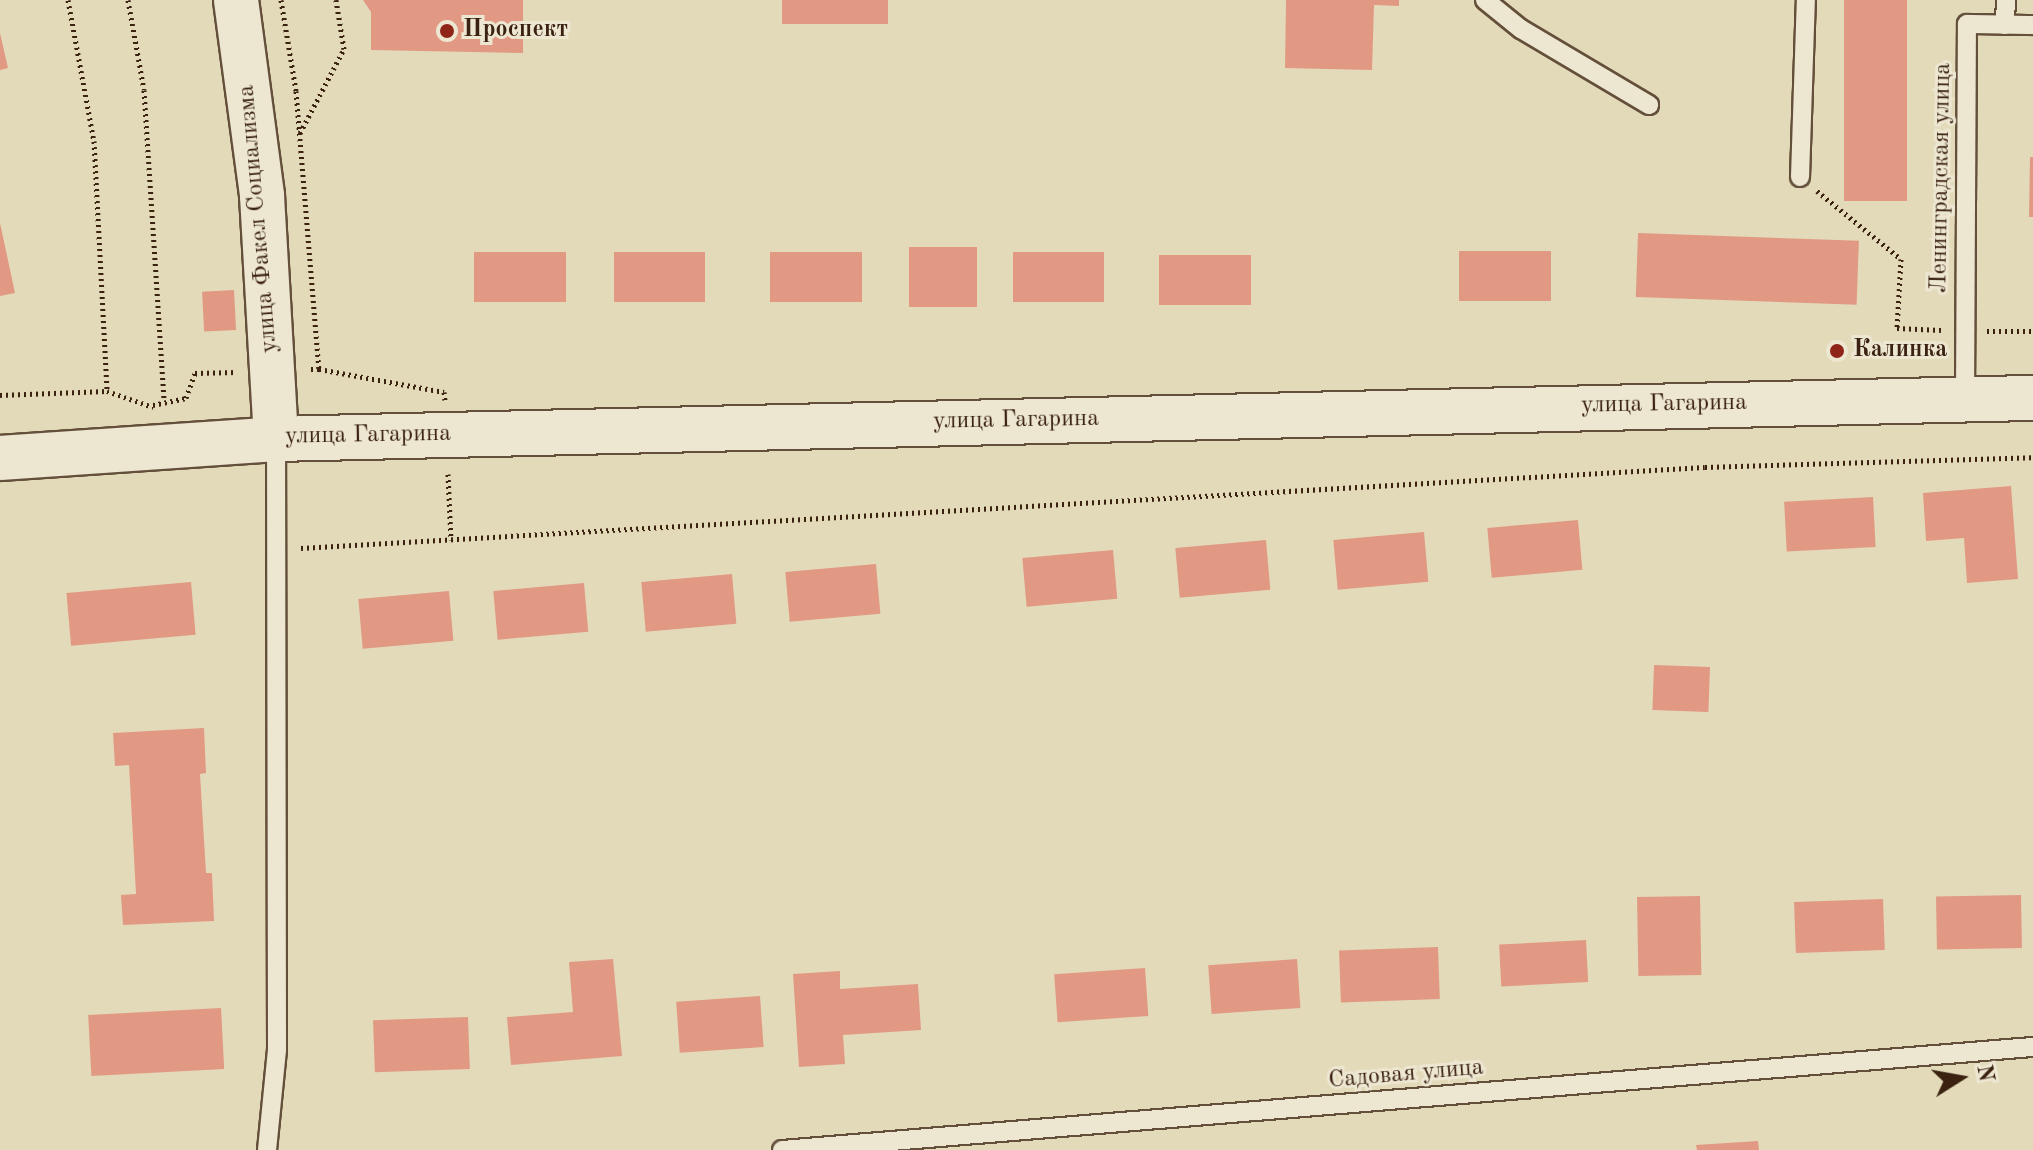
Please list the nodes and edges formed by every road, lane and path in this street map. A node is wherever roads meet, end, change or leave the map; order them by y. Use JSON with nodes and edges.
{"nodes":[{"id":1,"x":68,"y":0,"type":"edge"},
{"id":2,"x":128,"y":0,"type":"edge"},
{"id":3,"x":236,"y":0,"type":"edge"},
{"id":4,"x":336,"y":0,"type":"edge"},
{"id":5,"x":1485,"y":0,"type":"edge"},
{"id":6,"x":1806,"y":0,"type":"edge"},
{"id":7,"x":2006,"y":0,"type":"edge"},
{"id":8,"x":2005,"y":25,"type":"junction"},
{"id":9,"x":2033,"y":25,"type":"edge"},
{"id":10,"x":1649,"y":105,"type":"dead end"},
{"id":11,"x":300,"y":134,"type":"dead end"},
{"id":12,"x":1800,"y":177,"type":"joint"},
{"id":13,"x":1964,"y":331,"type":"junction"},
{"id":14,"x":2033,"y":331,"type":"edge"},
{"id":15,"x":319,"y":369,"type":"dead end"},
{"id":16,"x":107,"y":391,"type":"junction"},
{"id":17,"x":444,"y":392,"type":"dead end"},
{"id":18,"x":0,"y":395,"type":"edge"},
{"id":19,"x":1965,"y":398,"type":"junction"},
{"id":20,"x":2033,"y":398,"type":"edge"},
{"id":21,"x":164,"y":400,"type":"dead end"},
{"id":22,"x":276,"y":439,"type":"junction"},
{"id":23,"x":156,"y":446,"type":"junction"},
{"id":24,"x":2033,"y":457,"type":"edge"},
{"id":25,"x":0,"y":458,"type":"edge"},
{"id":26,"x":276,"y":549,"type":"junction"},
{"id":27,"x":2033,"y":1047,"type":"edge"},
{"id":28,"x":267,"y":1150,"type":"edge"},
{"id":29,"x":782,"y":1150,"type":"edge"}],
"edges":[{"from":1,"to":16,"type":"path"},
{"from":2,"to":21,"type":"path"},
{"from":3,"to":22,"type":"main road","name":"улица Факел Социализма"},
{"from":4,"to":11,"type":"path"},
{"from":5,"to":10,"type":"lane"},
{"from":6,"to":12,"type":"lane"},
{"from":7,"to":8,"type":"lane"},
{"from":8,"to":9,"type":"lane","name":"Ленинградская улица"},
{"from":8,"to":13,"type":"lane","name":"Ленинградская улица"},
{"from":12,"to":13,"type":"path"},
{"from":13,"to":14,"type":"path"},
{"from":13,"to":19,"type":"lane","name":"Ленинградская улица"},
{"from":15,"to":17,"type":"path"},
{"from":16,"to":18,"type":"path"},
{"from":16,"to":23,"type":"path"},
{"from":19,"to":20,"type":"main road","name":"улица Гагарина"},
{"from":19,"to":22,"type":"main road","name":"улица Гагарина"},
{"from":22,"to":23,"type":"main road","name":"улица Гагарина"},
{"from":22,"to":26,"type":"lane"},
{"from":23,"to":25,"type":"main road","name":"улица Гагарина"},
{"from":24,"to":26,"type":"path"},
{"from":26,"to":28,"type":"lane"},
{"from":27,"to":29,"type":"lane","name":"Садовая улица"}]}
